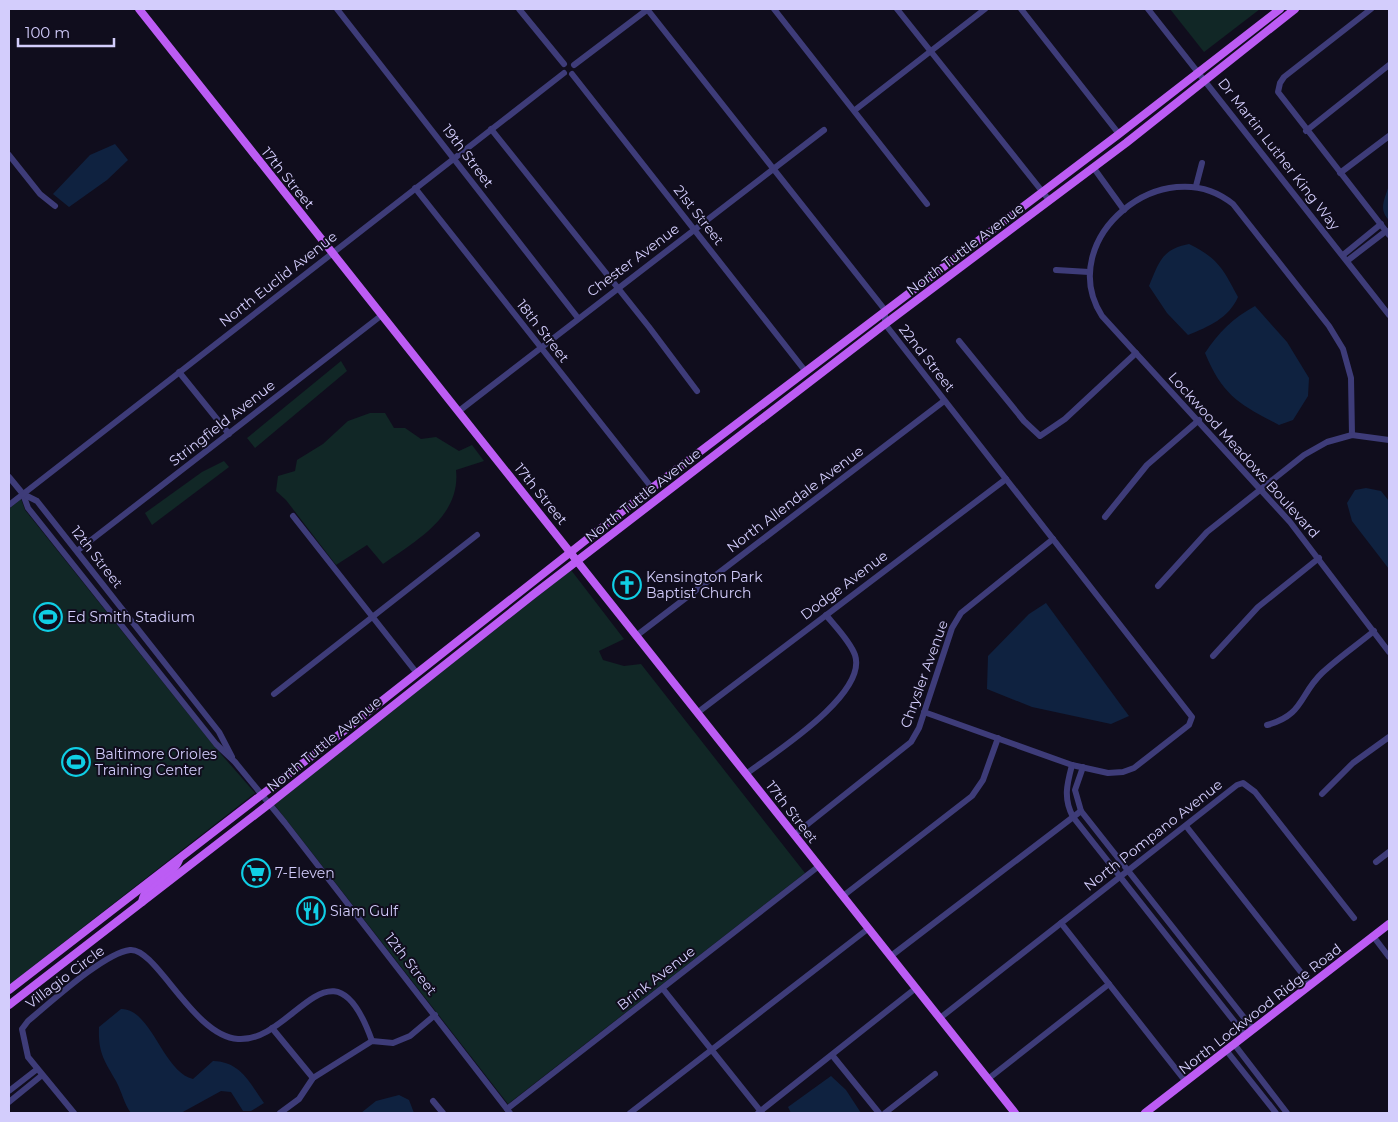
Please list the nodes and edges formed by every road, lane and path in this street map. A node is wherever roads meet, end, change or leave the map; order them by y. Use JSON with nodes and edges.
{"nodes":[{"id":1,"x":139,"y":9,"type":"edge"},
{"id":2,"x":337,"y":9,"type":"edge"},
{"id":3,"x":520,"y":9,"type":"edge"},
{"id":4,"x":648,"y":9,"type":"edge"},
{"id":5,"x":774,"y":9,"type":"edge"},
{"id":6,"x":897,"y":9,"type":"edge"},
{"id":7,"x":985,"y":9,"type":"edge"},
{"id":8,"x":1020,"y":9,"type":"edge"},
{"id":9,"x":1148,"y":9,"type":"edge"},
{"id":10,"x":1280,"y":9,"type":"edge"},
{"id":11,"x":1295,"y":9,"type":"edge"},
{"id":12,"x":1371,"y":9,"type":"edge"},
{"id":13,"x":930,"y":51,"type":"junction"},
{"id":14,"x":564,"y":64,"type":"junction"},
{"id":15,"x":574,"y":65,"type":"junction"},
{"id":16,"x":1389,"y":65,"type":"edge"},
{"id":17,"x":1199,"y":72,"type":"junction"},
{"id":18,"x":564,"y":73,"type":"junction"},
{"id":19,"x":572,"y":74,"type":"junction"},
{"id":20,"x":1206,"y":81,"type":"junction"},
{"id":21,"x":855,"y":110,"type":"junction"},
{"id":22,"x":491,"y":129,"type":"junction"},
{"id":23,"x":824,"y":130,"type":"dead end"},
{"id":24,"x":1306,"y":131,"type":"junction"},
{"id":25,"x":1119,"y":134,"type":"junction"},
{"id":26,"x":1389,"y":136,"type":"edge"},
{"id":27,"x":9,"y":155,"type":"edge"},
{"id":28,"x":454,"y":158,"type":"junction"},
{"id":29,"x":1202,"y":162,"type":"dead end"},
{"id":30,"x":1093,"y":168,"type":"junction"},
{"id":31,"x":773,"y":169,"type":"junction"},
{"id":32,"x":1340,"y":173,"type":"junction"},
{"id":33,"x":1196,"y":186,"type":"junction"},
{"id":34,"x":415,"y":188,"type":"junction"},
{"id":35,"x":1043,"y":192,"type":"junction"},
{"id":36,"x":1049,"y":200,"type":"junction"},
{"id":37,"x":927,"y":204,"type":"dead end"},
{"id":38,"x":55,"y":206,"type":"dead end"},
{"id":39,"x":1124,"y":210,"type":"junction"},
{"id":40,"x":1381,"y":224,"type":"junction"},
{"id":41,"x":694,"y":230,"type":"junction"},
{"id":42,"x":1388,"y":233,"type":"edge"},
{"id":43,"x":332,"y":252,"type":"junction"},
{"id":44,"x":1343,"y":255,"type":"junction"},
{"id":45,"x":1347,"y":261,"type":"junction"},
{"id":46,"x":1056,"y":270,"type":"dead end"},
{"id":47,"x":1089,"y":272,"type":"junction"},
{"id":48,"x":618,"y":288,"type":"junction"},
{"id":49,"x":885,"y":310,"type":"junction"},
{"id":50,"x":382,"y":315,"type":"junction"},
{"id":51,"x":1389,"y":315,"type":"edge"},
{"id":52,"x":578,"y":318,"type":"junction"},
{"id":53,"x":885,"y":324,"type":"junction"},
{"id":54,"x":959,"y":340,"type":"dead end"},
{"id":55,"x":540,"y":348,"type":"junction"},
{"id":56,"x":1136,"y":354,"type":"junction"},
{"id":57,"x":179,"y":372,"type":"junction"},
{"id":58,"x":806,"y":372,"type":"junction"},
{"id":59,"x":697,"y":390,"type":"dead end"},
{"id":60,"x":944,"y":401,"type":"junction"},
{"id":61,"x":459,"y":410,"type":"junction"},
{"id":62,"x":1199,"y":420,"type":"junction"},
{"id":63,"x":229,"y":434,"type":"junction"},
{"id":64,"x":1352,"y":435,"type":"junction"},
{"id":65,"x":1389,"y":440,"type":"edge"},
{"id":66,"x":9,"y":477,"type":"edge"},
{"id":67,"x":1006,"y":479,"type":"junction"},
{"id":68,"x":652,"y":488,"type":"junction"},
{"id":69,"x":1261,"y":488,"type":"junction"},
{"id":70,"x":23,"y":494,"type":"junction"},
{"id":71,"x":9,"y":505,"type":"edge"},
{"id":72,"x":293,"y":516,"type":"dead end"},
{"id":73,"x":1105,"y":517,"type":"dead end"},
{"id":74,"x":477,"y":535,"type":"dead end"},
{"id":75,"x":1053,"y":539,"type":"junction"},
{"id":76,"x":77,"y":551,"type":"junction"},
{"id":77,"x":571,"y":551,"type":"junction"},
{"id":78,"x":1319,"y":558,"type":"junction"},
{"id":79,"x":578,"y":560,"type":"junction"},
{"id":80,"x":1158,"y":586,"type":"dead end"},
{"id":81,"x":826,"y":615,"type":"junction"},
{"id":82,"x":372,"y":617,"type":"junction"},
{"id":83,"x":1374,"y":631,"type":"junction"},
{"id":84,"x":636,"y":636,"type":"junction"},
{"id":85,"x":1389,"y":652,"type":"edge"},
{"id":86,"x":1213,"y":656,"type":"dead end"},
{"id":87,"x":416,"y":672,"type":"junction"},
{"id":88,"x":274,"y":694,"type":"dead end"},
{"id":89,"x":924,"y":712,"type":"junction"},
{"id":90,"x":697,"y":713,"type":"junction"},
{"id":91,"x":1267,"y":725,"type":"dead end"},
{"id":92,"x":1389,"y":737,"type":"edge"},
{"id":93,"x":998,"y":738,"type":"junction"},
{"id":94,"x":235,"y":762,"type":"junction"},
{"id":95,"x":1072,"y":765,"type":"junction"},
{"id":96,"x":1083,"y":767,"type":"junction"},
{"id":97,"x":746,"y":774,"type":"junction"},
{"id":98,"x":1322,"y":794,"type":"dead end"},
{"id":99,"x":262,"y":795,"type":"junction"},
{"id":100,"x":269,"y":804,"type":"junction"},
{"id":101,"x":1081,"y":810,"type":"junction"},
{"id":102,"x":1073,"y":817,"type":"junction"},
{"id":103,"x":1186,"y":826,"type":"junction"},
{"id":104,"x":794,"y":835,"type":"junction"},
{"id":105,"x":1389,"y":852,"type":"edge"},
{"id":106,"x":180,"y":858,"type":"junction"},
{"id":107,"x":1376,"y":862,"type":"dead end"},
{"id":108,"x":819,"y":866,"type":"junction"},
{"id":109,"x":1128,"y":870,"type":"junction"},
{"id":110,"x":1120,"y":876,"type":"junction"},
{"id":111,"x":843,"y":896,"type":"junction"},
{"id":112,"x":142,"y":902,"type":"junction"},
{"id":113,"x":1354,"y":918,"type":"dead end"},
{"id":114,"x":1061,"y":923,"type":"junction"},
{"id":115,"x":1389,"y":924,"type":"edge"},
{"id":116,"x":868,"y":928,"type":"junction"},
{"id":117,"x":1373,"y":936,"type":"junction"},
{"id":118,"x":891,"y":956,"type":"junction"},
{"id":119,"x":1389,"y":957,"type":"edge"},
{"id":120,"x":1109,"y":984,"type":"junction"},
{"id":121,"x":1312,"y":985,"type":"junction"},
{"id":122,"x":916,"y":988,"type":"junction"},
{"id":123,"x":663,"y":989,"type":"junction"},
{"id":124,"x":9,"y":990,"type":"edge"},
{"id":125,"x":9,"y":1005,"type":"edge"},
{"id":126,"x":435,"y":1016,"type":"junction"},
{"id":127,"x":940,"y":1018,"type":"junction"},
{"id":128,"x":272,"y":1028,"type":"junction"},
{"id":129,"x":1252,"y":1029,"type":"junction"},
{"id":130,"x":1245,"y":1035,"type":"junction"},
{"id":131,"x":372,"y":1041,"type":"junction"},
{"id":132,"x":1234,"y":1044,"type":"junction"},
{"id":133,"x":712,"y":1050,"type":"junction"},
{"id":134,"x":1226,"y":1050,"type":"junction"},
{"id":135,"x":832,"y":1055,"type":"junction"},
{"id":136,"x":36,"y":1070,"type":"junction"},
{"id":137,"x":936,"y":1074,"type":"dead end"},
{"id":138,"x":41,"y":1076,"type":"junction"},
{"id":139,"x":313,"y":1078,"type":"junction"},
{"id":140,"x":988,"y":1079,"type":"junction"},
{"id":141,"x":1186,"y":1082,"type":"junction"},
{"id":142,"x":9,"y":1091,"type":"edge"},
{"id":143,"x":433,"y":1101,"type":"dead end"},
{"id":144,"x":9,"y":1102,"type":"edge"},
{"id":145,"x":509,"y":1111,"type":"edge"},
{"id":146,"x":760,"y":1112,"type":"edge"},
{"id":147,"x":74,"y":1113,"type":"edge"},
{"id":148,"x":280,"y":1113,"type":"edge"},
{"id":149,"x":443,"y":1113,"type":"edge"},
{"id":150,"x":630,"y":1113,"type":"edge"},
{"id":151,"x":879,"y":1113,"type":"edge"},
{"id":152,"x":885,"y":1113,"type":"edge"},
{"id":153,"x":1014,"y":1113,"type":"edge"},
{"id":154,"x":1145,"y":1113,"type":"edge"},
{"id":155,"x":1276,"y":1113,"type":"edge"},
{"id":156,"x":1287,"y":1113,"type":"edge"}],
"edges":[{"from":1,"to":43,"type":"main road","name":"17th Street"},
{"from":2,"to":28,"type":"street","name":"19th Street"},
{"from":3,"to":14,"type":"street"},
{"from":4,"to":15,"type":"street"},
{"from":4,"to":31,"type":"street"},
{"from":5,"to":21,"type":"street"},
{"from":6,"to":13,"type":"street"},
{"from":7,"to":13,"type":"street"},
{"from":8,"to":25,"type":"street"},
{"from":9,"to":17,"type":"street","name":"Dr Martin Luther King Way"},
{"from":10,"to":17,"type":"main road","name":"North Tuttle Avenue"},
{"from":11,"to":20,"type":"main road","name":"North Tuttle Avenue"},
{"from":12,"to":24,"type":"street"},
{"from":13,"to":21,"type":"street"},
{"from":13,"to":35,"type":"street"},
{"from":14,"to":15,"type":"street"},
{"from":14,"to":18,"type":"street"},
{"from":15,"to":19,"type":"street"},
{"from":16,"to":24,"type":"street"},
{"from":17,"to":20,"type":"street","name":"Dr Martin Luther King Way"},
{"from":17,"to":25,"type":"main road","name":"North Tuttle Avenue"},
{"from":18,"to":19,"type":"street"},
{"from":18,"to":22,"type":"street","name":"North Euclid Avenue"},
{"from":19,"to":41,"type":"street","name":"21st Street"},
{"from":20,"to":30,"type":"main road","name":"North Tuttle Avenue"},
{"from":20,"to":44,"type":"street","name":"Dr Martin Luther King Way"},
{"from":21,"to":37,"type":"street"},
{"from":22,"to":28,"type":"street","name":"North Euclid Avenue"},
{"from":22,"to":48,"type":"street"},
{"from":23,"to":31,"type":"street","name":"Chester Avenue"},
{"from":24,"to":32,"type":"street"},
{"from":25,"to":35,"type":"main road","name":"North Tuttle Avenue"},
{"from":26,"to":32,"type":"street"},
{"from":27,"to":38,"type":"street"},
{"from":28,"to":34,"type":"street","name":"North Euclid Avenue"},
{"from":28,"to":52,"type":"street","name":"19th Street"},
{"from":29,"to":33,"type":"street"},
{"from":30,"to":36,"type":"main road","name":"North Tuttle Avenue"},
{"from":30,"to":39,"type":"street"},
{"from":31,"to":41,"type":"street","name":"Chester Avenue"},
{"from":31,"to":49,"type":"street"},
{"from":32,"to":40,"type":"street"},
{"from":33,"to":39,"type":"street"},
{"from":33,"to":64,"type":"street"},
{"from":34,"to":43,"type":"street","name":"North Euclid Avenue"},
{"from":34,"to":55,"type":"street","name":"18th Street"},
{"from":35,"to":36,"type":"street"},
{"from":35,"to":49,"type":"main road","name":"North Tuttle Avenue"},
{"from":36,"to":53,"type":"main road","name":"North Tuttle Avenue"},
{"from":39,"to":47,"type":"street"},
{"from":40,"to":42,"type":"street"},
{"from":40,"to":44,"type":"street"},
{"from":41,"to":48,"type":"street","name":"Chester Avenue"},
{"from":41,"to":58,"type":"street","name":"21st Street"},
{"from":42,"to":45,"type":"street"},
{"from":43,"to":50,"type":"main road","name":"17th Street"},
{"from":43,"to":57,"type":"street","name":"North Euclid Avenue"},
{"from":44,"to":45,"type":"street","name":"Dr Martin Luther King Way"},
{"from":45,"to":51,"type":"street","name":"Dr Martin Luther King Way"},
{"from":46,"to":47,"type":"street"},
{"from":47,"to":56,"type":"street","name":"Lockwood Meadows Boulevard"},
{"from":48,"to":52,"type":"street","name":"Chester Avenue"},
{"from":48,"to":59,"type":"street"},
{"from":49,"to":53,"type":"street","name":"22nd Street"},
{"from":49,"to":58,"type":"main road","name":"North Tuttle Avenue"},
{"from":50,"to":61,"type":"main road","name":"17th Street"},
{"from":50,"to":63,"type":"street","name":"Stringfield Avenue"},
{"from":52,"to":55,"type":"street","name":"Chester Avenue"},
{"from":53,"to":60,"type":"street","name":"22nd Street"},
{"from":53,"to":79,"type":"main road","name":"North Tuttle Avenue"},
{"from":54,"to":56,"type":"street"},
{"from":55,"to":61,"type":"street","name":"Chester Avenue"},
{"from":55,"to":68,"type":"street","name":"18th Street"},
{"from":56,"to":62,"type":"street","name":"Lockwood Meadows Boulevard"},
{"from":57,"to":63,"type":"street"},
{"from":57,"to":70,"type":"street","name":"North Euclid Avenue"},
{"from":58,"to":68,"type":"main road","name":"North Tuttle Avenue"},
{"from":60,"to":67,"type":"street","name":"22nd Street"},
{"from":60,"to":84,"type":"street","name":"North Allendale Avenue"},
{"from":61,"to":77,"type":"main road","name":"17th Street"},
{"from":62,"to":69,"type":"street","name":"Lockwood Meadows Boulevard"},
{"from":62,"to":73,"type":"street"},
{"from":63,"to":76,"type":"street","name":"Stringfield Avenue"},
{"from":64,"to":65,"type":"street"},
{"from":64,"to":69,"type":"street"},
{"from":66,"to":70,"type":"street","name":"12th Street"},
{"from":67,"to":75,"type":"street","name":"22nd Street"},
{"from":67,"to":81,"type":"street","name":"Dodge Avenue"},
{"from":68,"to":77,"type":"main road","name":"North Tuttle Avenue"},
{"from":69,"to":78,"type":"street","name":"Lockwood Meadows Boulevard"},
{"from":69,"to":80,"type":"street"},
{"from":70,"to":71,"type":"street","name":"North Euclid Avenue"},
{"from":70,"to":76,"type":"street","name":"12th Street"},
{"from":70,"to":94,"type":"street","name":"12th Street"},
{"from":72,"to":82,"type":"street"},
{"from":74,"to":82,"type":"street"},
{"from":75,"to":89,"type":"street","name":"Chrysler Avenue"},
{"from":75,"to":96,"type":"street","name":"22nd Street"},
{"from":76,"to":94,"type":"street","name":"12th Street"},
{"from":77,"to":79,"type":"main road","name":"17th Street"},
{"from":77,"to":87,"type":"main road","name":"North Tuttle Avenue"},
{"from":78,"to":83,"type":"street","name":"Lockwood Meadows Boulevard"},
{"from":78,"to":86,"type":"street"},
{"from":79,"to":84,"type":"main road","name":"17th Street"},
{"from":79,"to":100,"type":"main road","name":"North Tuttle Avenue"},
{"from":81,"to":90,"type":"street","name":"Dodge Avenue"},
{"from":81,"to":97,"type":"street"},
{"from":82,"to":87,"type":"street"},
{"from":82,"to":88,"type":"street"},
{"from":83,"to":85,"type":"street","name":"Lockwood Meadows Boulevard"},
{"from":83,"to":91,"type":"street"},
{"from":84,"to":90,"type":"main road","name":"17th Street"},
{"from":87,"to":99,"type":"main road","name":"North Tuttle Avenue"},
{"from":89,"to":93,"type":"street"},
{"from":89,"to":104,"type":"street","name":"Chrysler Avenue"},
{"from":90,"to":97,"type":"main road","name":"17th Street"},
{"from":92,"to":98,"type":"street"},
{"from":93,"to":95,"type":"street"},
{"from":93,"to":111,"type":"street"},
{"from":94,"to":99,"type":"street","name":"12th Street"},
{"from":95,"to":96,"type":"street"},
{"from":95,"to":102,"type":"street"},
{"from":96,"to":101,"type":"street"},
{"from":97,"to":104,"type":"main road","name":"17th Street"},
{"from":99,"to":100,"type":"street","name":"12th Street"},
{"from":99,"to":106,"type":"main road","name":"North Tuttle Avenue"},
{"from":100,"to":112,"type":"main road","name":"North Tuttle Avenue"},
{"from":100,"to":126,"type":"street","name":"12th Street"},
{"from":101,"to":102,"type":"street"},
{"from":101,"to":109,"type":"street"},
{"from":102,"to":110,"type":"street"},
{"from":102,"to":118,"type":"street"},
{"from":103,"to":109,"type":"street","name":"North Pompano Avenue"},
{"from":103,"to":113,"type":"street","name":"North Pompano Avenue"},
{"from":103,"to":121,"type":"street"},
{"from":104,"to":108,"type":"main road","name":"17th Street"},
{"from":105,"to":107,"type":"street"},
{"from":106,"to":112,"type":"main road"},
{"from":106,"to":124,"type":"main road","name":"North Tuttle Avenue"},
{"from":108,"to":111,"type":"main road","name":"17th Street"},
{"from":108,"to":123,"type":"street","name":"Brink Avenue"},
{"from":109,"to":110,"type":"street","name":"North Pompano Avenue"},
{"from":109,"to":129,"type":"street"},
{"from":110,"to":114,"type":"street","name":"North Pompano Avenue"},
{"from":110,"to":130,"type":"street"},
{"from":111,"to":116,"type":"main road","name":"17th Street"},
{"from":112,"to":125,"type":"main road","name":"North Tuttle Avenue"},
{"from":114,"to":120,"type":"street"},
{"from":114,"to":127,"type":"street","name":"North Pompano Avenue"},
{"from":115,"to":117,"type":"main road","name":"North Lockwood Ridge Road"},
{"from":116,"to":118,"type":"main road","name":"17th Street"},
{"from":116,"to":133,"type":"street"},
{"from":117,"to":119,"type":"street"},
{"from":117,"to":121,"type":"main road","name":"North Lockwood Ridge Road"},
{"from":118,"to":122,"type":"main road","name":"17th Street"},
{"from":120,"to":140,"type":"street"},
{"from":120,"to":141,"type":"street"},
{"from":121,"to":129,"type":"main road","name":"North Lockwood Ridge Road"},
{"from":122,"to":127,"type":"main road","name":"17th Street"},
{"from":122,"to":135,"type":"street"},
{"from":123,"to":133,"type":"street"},
{"from":123,"to":145,"type":"street","name":"Brink Avenue"},
{"from":126,"to":131,"type":"street"},
{"from":126,"to":145,"type":"street","name":"12th Street"},
{"from":127,"to":140,"type":"main road","name":"17th Street"},
{"from":128,"to":131,"type":"street","name":"Villagio Circle"},
{"from":128,"to":136,"type":"street","name":"Villagio Circle"},
{"from":128,"to":139,"type":"street"},
{"from":129,"to":130,"type":"main road","name":"North Lockwood Ridge Road"},
{"from":130,"to":132,"type":"main road","name":"North Lockwood Ridge Road"},
{"from":131,"to":139,"type":"street"},
{"from":132,"to":134,"type":"main road","name":"North Lockwood Ridge Road"},
{"from":132,"to":156,"type":"street"},
{"from":133,"to":146,"type":"street"},
{"from":133,"to":150,"type":"street"},
{"from":134,"to":141,"type":"main road","name":"North Lockwood Ridge Road"},
{"from":134,"to":155,"type":"street"},
{"from":135,"to":146,"type":"street"},
{"from":135,"to":151,"type":"street"},
{"from":136,"to":138,"type":"street","name":"Villagio Circle"},
{"from":136,"to":142,"type":"street"},
{"from":137,"to":152,"type":"street"},
{"from":138,"to":144,"type":"street"},
{"from":138,"to":147,"type":"street","name":"Villagio Circle"},
{"from":139,"to":148,"type":"street"},
{"from":140,"to":153,"type":"main road","name":"17th Street"},
{"from":141,"to":154,"type":"main road","name":"North Lockwood Ridge Road"},
{"from":143,"to":149,"type":"street"}]}
